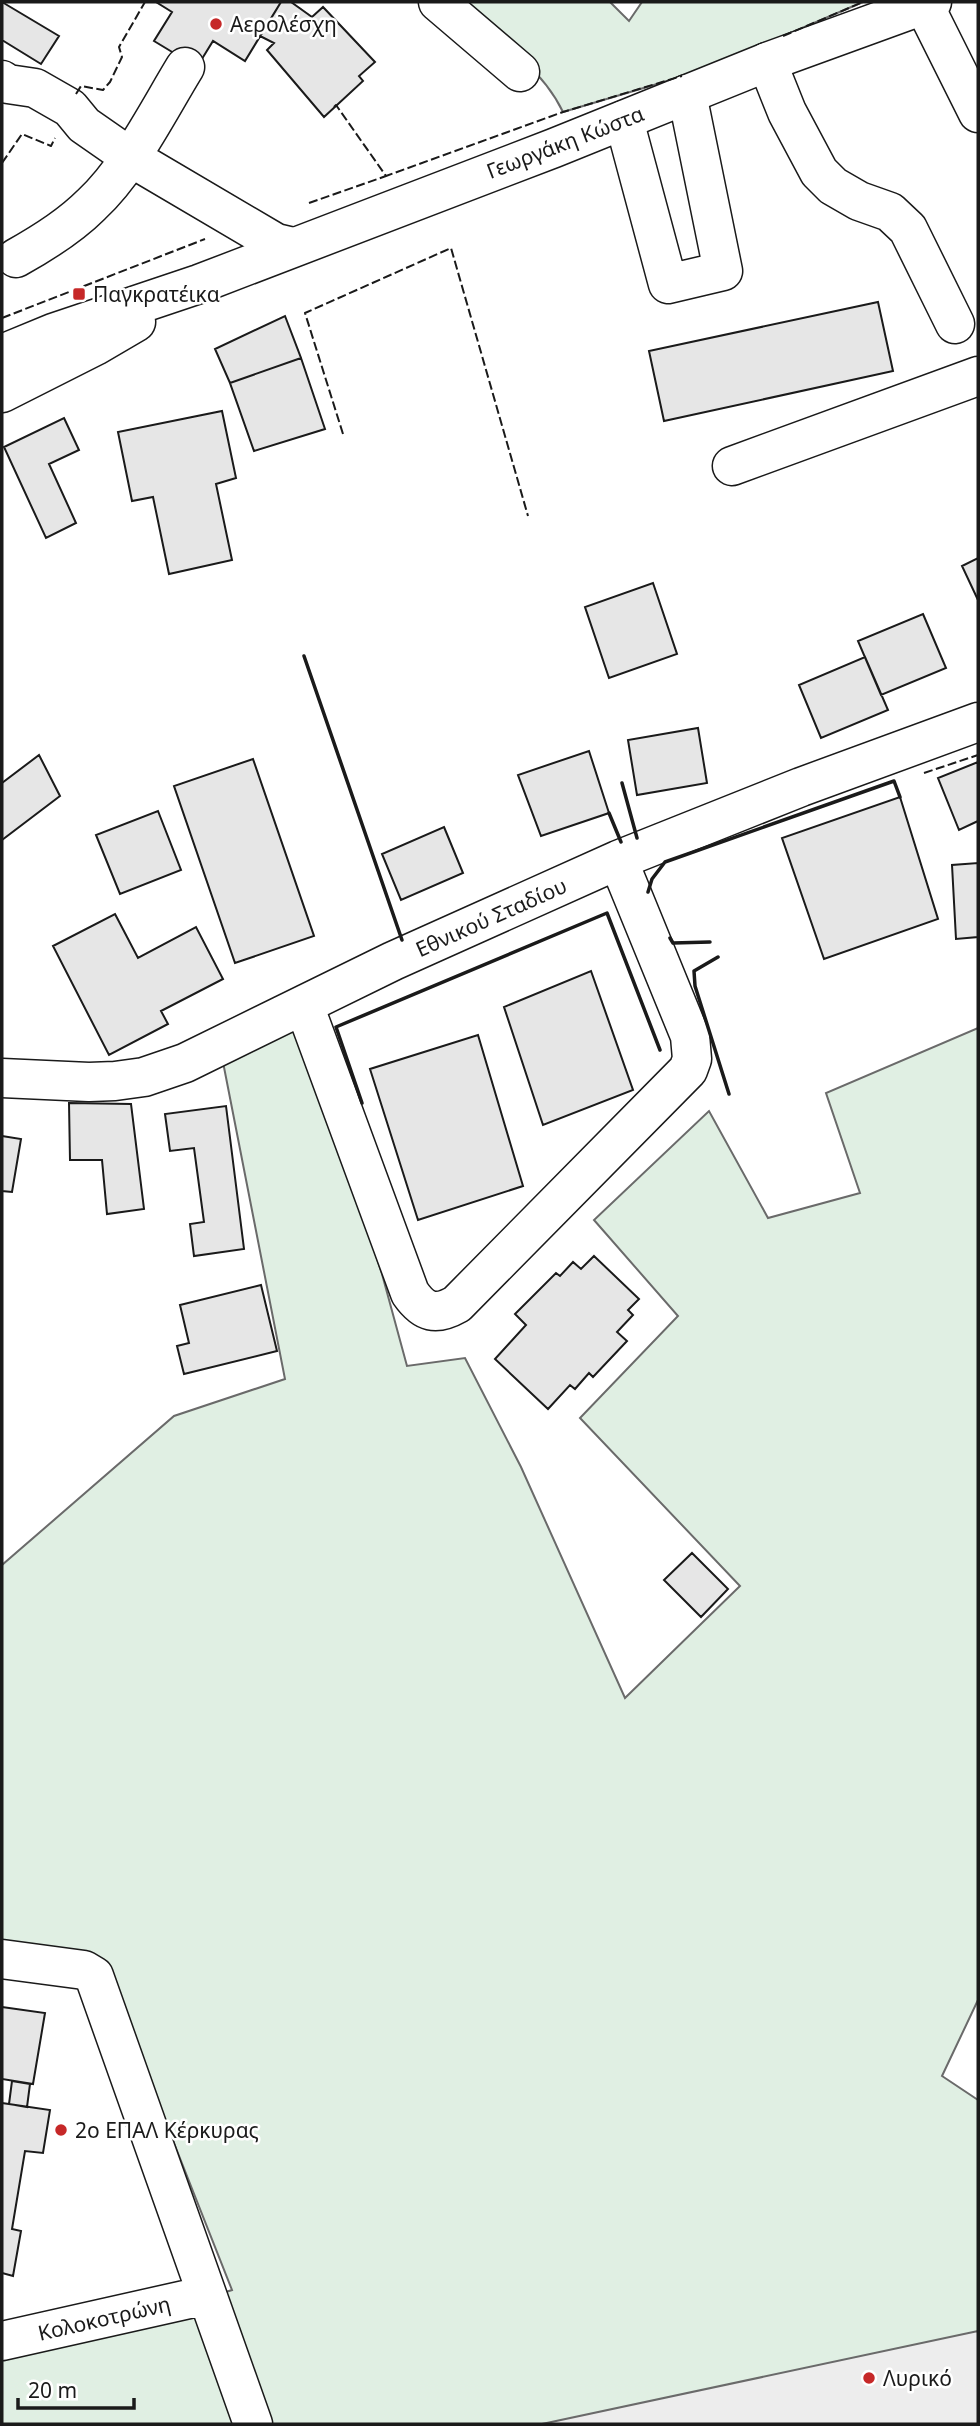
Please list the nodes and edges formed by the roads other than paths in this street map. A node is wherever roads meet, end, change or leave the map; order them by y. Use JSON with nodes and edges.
{"nodes":[{"id":1,"x":438,"y":2,"type":"edge"},
{"id":2,"x":928,"y":4,"type":"edge"},
{"id":3,"x":767,"y":62,"type":"junction"},
{"id":4,"x":185,"y":67,"type":"dead end"},
{"id":5,"x":520,"y":72,"type":"dead end"},
{"id":6,"x":5,"y":82,"type":"edge"},
{"id":7,"x":687,"y":94,"type":"junction"},
{"id":8,"x":978,"y":113,"type":"edge"},
{"id":9,"x":624,"y":120,"type":"junction"},
{"id":10,"x":130,"y":157,"type":"junction"},
{"id":11,"x":293,"y":247,"type":"junction"},
{"id":12,"x":16,"y":258,"type":"dead end"},
{"id":13,"x":199,"y":284,"type":"junction"},
{"id":14,"x":955,"y":324,"type":"dead end"},
{"id":15,"x":2,"y":354,"type":"edge"},
{"id":16,"x":978,"y":376,"type":"edge"},
{"id":17,"x":2,"y":393,"type":"edge"},
{"id":18,"x":732,"y":466,"type":"dead end"},
{"id":19,"x":978,"y":722,"type":"edge"},
{"id":20,"x":618,"y":860,"type":"junction"},
{"id":21,"x":304,"y":1005,"type":"junction"},
{"id":22,"x":2,"y":1078,"type":"edge"},
{"id":23,"x":2,"y":1959,"type":"edge"},
{"id":24,"x":207,"y":2295,"type":"junction"},
{"id":25,"x":2,"y":2341,"type":"edge"},
{"id":26,"x":253,"y":2424,"type":"edge"}],
"edges":[{"from":1,"to":5,"type":"street"},
{"from":2,"to":3,"type":"street","name":"Γεωργάκη Κώστα"},
{"from":2,"to":8,"type":"street"},
{"from":3,"to":7,"type":"street","name":"Γεωργάκη Κώστα"},
{"from":3,"to":14,"type":"street"},
{"from":4,"to":10,"type":"street"},
{"from":6,"to":10,"type":"street"},
{"from":7,"to":9,"type":"street","name":"Γεωργάκη Κώστα"},
{"from":7,"to":9,"type":"street"},
{"from":9,"to":11,"type":"street","name":"Γεωργάκη Κώστα"},
{"from":10,"to":11,"type":"street"},
{"from":10,"to":12,"type":"street"},
{"from":11,"to":13,"type":"street","name":"Γεωργάκη Κώστα"},
{"from":13,"to":15,"type":"street","name":"Γεωργάκη Κώστα"},
{"from":13,"to":17,"type":"street","name":"Γεωργάκη Κώστα"},
{"from":16,"to":18,"type":"street"},
{"from":19,"to":20,"type":"street","name":"Εθνικού Σταδίου"},
{"from":20,"to":21,"type":"street","name":"Εθνικού Σταδίου"},
{"from":20,"to":21,"type":"street"},
{"from":21,"to":22,"type":"street","name":"Εθνικού Σταδίου"},
{"from":23,"to":24,"type":"street"},
{"from":24,"to":25,"type":"street","name":"Κολοκοτρώνη"},
{"from":24,"to":26,"type":"street"}]}
